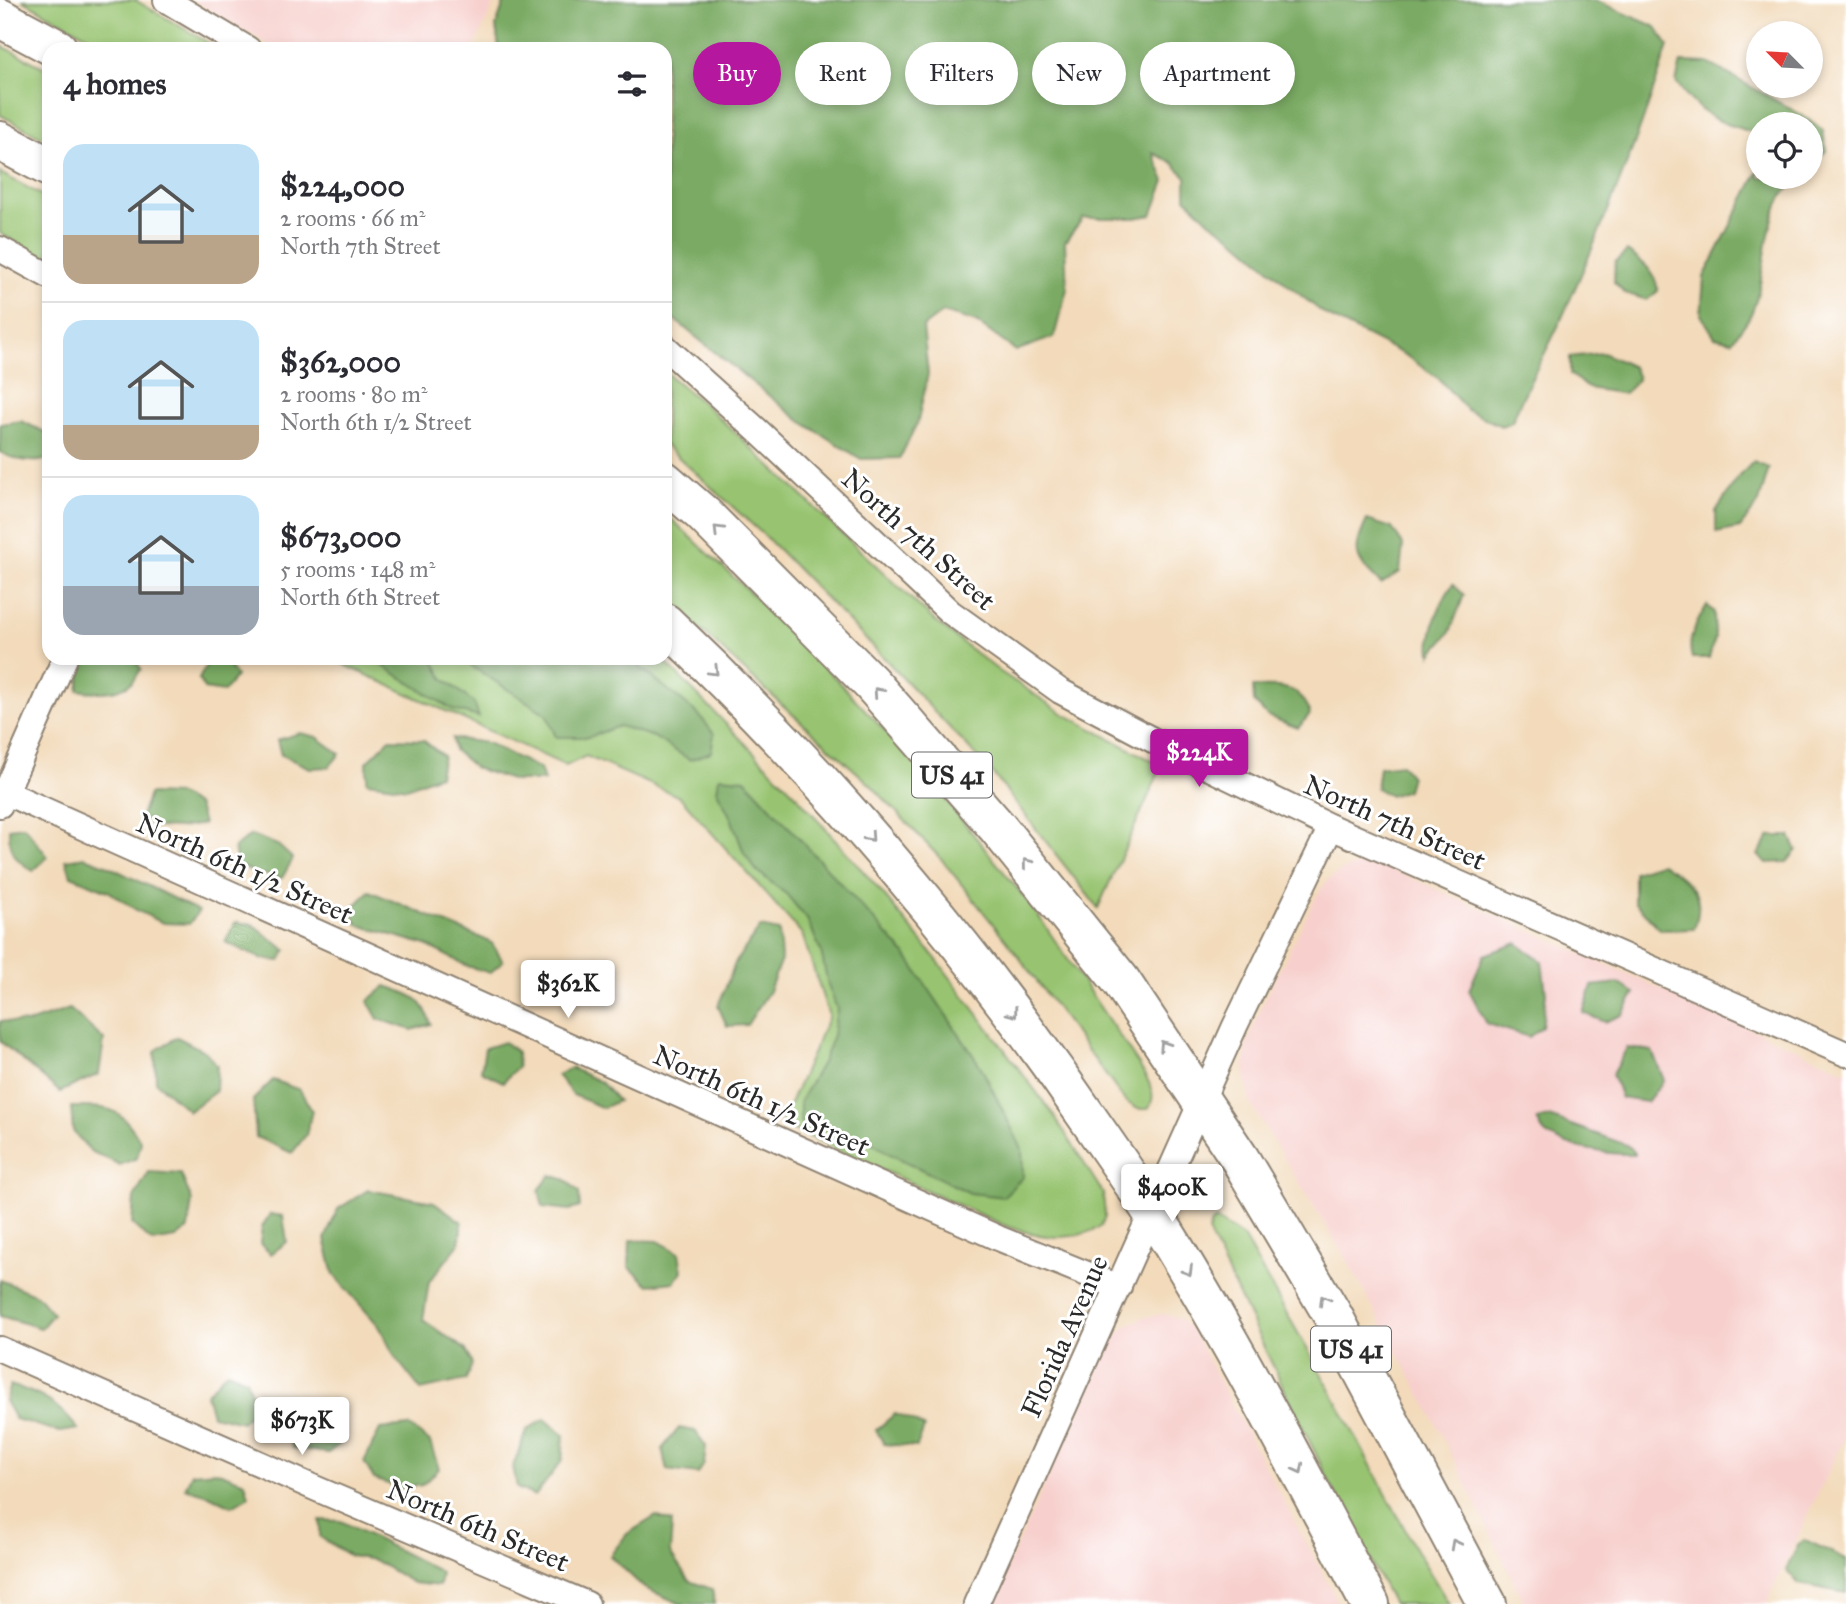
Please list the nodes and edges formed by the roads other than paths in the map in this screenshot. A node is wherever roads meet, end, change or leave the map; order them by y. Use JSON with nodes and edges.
{"nodes":[{"id":1,"x":166,"y":0,"type":"edge"},
{"id":2,"x":0,"y":18,"type":"edge"},
{"id":3,"x":45,"y":42,"type":"edge"},
{"id":4,"x":236,"y":42,"type":"edge"},
{"id":5,"x":0,"y":141,"type":"edge"},
{"id":6,"x":42,"y":163,"type":"edge"},
{"id":7,"x":0,"y":249,"type":"edge"},
{"id":8,"x":42,"y":272,"type":"edge"},
{"id":9,"x":672,"y":353,"type":"edge"},
{"id":10,"x":672,"y":487,"type":"edge"},
{"id":11,"x":672,"y":630,"type":"edge"},
{"id":12,"x":62,"y":665,"type":"edge"},
{"id":13,"x":2,"y":796,"type":"edge"},
{"id":14,"x":1331,"y":827,"type":"junction"},
{"id":15,"x":1846,"y":1054,"type":"edge"},
{"id":16,"x":1202,"y":1102,"type":"junction"},
{"id":17,"x":1152,"y":1212,"type":"junction"},
{"id":18,"x":1119,"y":1287,"type":"junction"},
{"id":19,"x":0,"y":1349,"type":"edge"},
{"id":20,"x":587,"y":1604,"type":"edge"},
{"id":21,"x":976,"y":1604,"type":"edge"},
{"id":22,"x":1370,"y":1604,"type":"edge"},
{"id":23,"x":1487,"y":1604,"type":"edge"}],
"edges":[{"from":1,"to":4,"type":"street"},
{"from":2,"to":3,"type":"main road"},
{"from":5,"to":6,"type":"main road"},
{"from":7,"to":8,"type":"street"},
{"from":9,"to":14,"type":"street","name":"North 7th Street"},
{"from":16,"to":10,"type":"main road","number":"US 41","one_way":true},
{"from":11,"to":17,"type":"main road","one_way":true},
{"from":12,"to":13,"type":"street"},
{"from":13,"to":18,"type":"street","name":"North 6th 1/2 Street"},
{"from":14,"to":15,"type":"street","name":"North 7th Street"},
{"from":14,"to":16,"type":"street","name":"Florida Avenue"},
{"from":16,"to":17,"type":"street","name":"Florida Avenue"},
{"from":23,"to":16,"type":"main road","number":"US 41","one_way":true},
{"from":17,"to":18,"type":"street","name":"Florida Avenue"},
{"from":17,"to":22,"type":"main road","one_way":true},
{"from":18,"to":21,"type":"street","name":"Florida Avenue"},
{"from":19,"to":20,"type":"street","name":"North 6th Street"}]}
